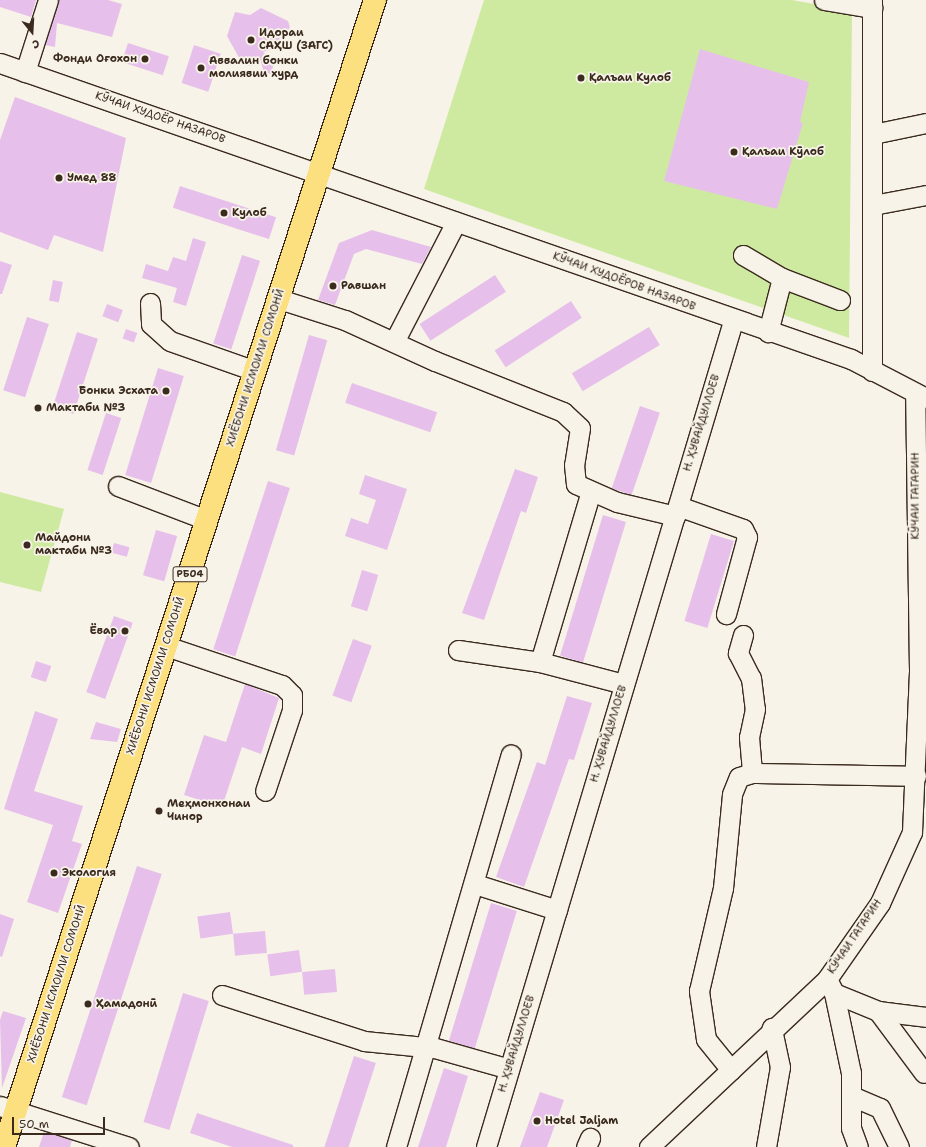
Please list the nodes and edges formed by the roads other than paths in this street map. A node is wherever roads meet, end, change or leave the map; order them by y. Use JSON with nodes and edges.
{"nodes":[{"id":1,"x":48,"y":0,"type":"edge"},
{"id":2,"x":375,"y":0,"type":"edge"},
{"id":3,"x":824,"y":0,"type":"edge"},
{"id":4,"x":872,"y":4,"type":"edge"},
{"id":5,"x":0,"y":63,"type":"edge"},
{"id":6,"x":26,"y":72,"type":"junction"},
{"id":7,"x":926,"y":123,"type":"edge"},
{"id":8,"x":873,"y":134,"type":"junction"},
{"id":9,"x":320,"y":172,"type":"junction"},
{"id":10,"x":926,"y":195,"type":"edge"},
{"id":11,"x":873,"y":205,"type":"junction"},
{"id":12,"x":456,"y":222,"type":"junction"},
{"id":13,"x":743,"y":255,"type":"dead end"},
{"id":14,"x":782,"y":278,"type":"junction"},
{"id":15,"x":279,"y":299,"type":"junction"},
{"id":16,"x":840,"y":300,"type":"dead end"},
{"id":17,"x":150,"y":303,"type":"dead end"},
{"id":18,"x":733,"y":321,"type":"junction"},
{"id":19,"x":768,"y":332,"type":"junction"},
{"id":20,"x":394,"y":342,"type":"junction"},
{"id":21,"x":255,"y":371,"type":"junction"},
{"id":22,"x":872,"y":371,"type":"junction"},
{"id":23,"x":920,"y":395,"type":"edge"},
{"id":24,"x":118,"y":486,"type":"dead end"},
{"id":25,"x":591,"y":491,"type":"junction"},
{"id":26,"x":676,"y":511,"type":"junction"},
{"id":27,"x":207,"y":520,"type":"junction"},
{"id":28,"x":922,"y":590,"type":"edge"},
{"id":29,"x":726,"y":614,"type":"dead end"},
{"id":30,"x":743,"y":635,"type":"dead end"},
{"id":31,"x":166,"y":646,"type":"junction"},
{"id":32,"x":458,"y":650,"type":"dead end"},
{"id":33,"x":540,"y":662,"type":"junction"},
{"id":34,"x":624,"y":684,"type":"junction"},
{"id":35,"x":511,"y":755,"type":"dead end"},
{"id":36,"x":752,"y":773,"type":"junction"},
{"id":37,"x":916,"y":776,"type":"junction"},
{"id":38,"x":266,"y":791,"type":"dead end"},
{"id":39,"x":475,"y":884,"type":"junction"},
{"id":40,"x":557,"y":910,"type":"junction"},
{"id":41,"x":830,"y":986,"type":"junction"},
{"id":42,"x":222,"y":995,"type":"dead end"},
{"id":43,"x":878,"y":1011,"type":"junction"},
{"id":44,"x":926,"y":1017,"type":"edge"},
{"id":45,"x":772,"y":1028,"type":"junction"},
{"id":46,"x":425,"y":1047,"type":"junction"},
{"id":47,"x":509,"y":1069,"type":"junction"},
{"id":48,"x":730,"y":1070,"type":"junction"},
{"id":49,"x":924,"y":1074,"type":"dead end"},
{"id":50,"x":854,"y":1097,"type":"junction"},
{"id":51,"x":8,"y":1109,"type":"edge"},
{"id":52,"x":4,"y":1147,"type":"edge"},
{"id":53,"x":129,"y":1147,"type":"edge"},
{"id":54,"x":396,"y":1147,"type":"edge"},
{"id":55,"x":486,"y":1147,"type":"edge"},
{"id":56,"x":649,"y":1147,"type":"edge"},
{"id":57,"x":766,"y":1147,"type":"edge"},
{"id":58,"x":858,"y":1147,"type":"edge"},
{"id":59,"x":899,"y":1147,"type":"edge"}],
"edges":[{"from":1,"to":6,"type":"street"},
{"from":2,"to":9,"type":"main road","name":"ХИЁБОНИ ИСМОИЛИ СОМОНӢ","number":"РБ04"},
{"from":3,"to":4,"type":"street"},
{"from":4,"to":8,"type":"street"},
{"from":5,"to":6,"type":"street","name":"КӮЧАИ ХУДОЁР НАЗАРОВ"},
{"from":6,"to":9,"type":"street","name":"КӮЧАИ ХУДОЁР НАЗАРОВ"},
{"from":7,"to":8,"type":"street"},
{"from":8,"to":11,"type":"street"},
{"from":9,"to":12,"type":"street","name":"КӮЧАИ ХУДОЁРОВ НАЗАРОВ"},
{"from":9,"to":15,"type":"main road","name":"ХИЁБОНИ ИСМОИЛИ СОМОНӢ","number":"РБ04"},
{"from":10,"to":11,"type":"street"},
{"from":11,"to":22,"type":"street"},
{"from":12,"to":18,"type":"street","name":"КӮЧАИ ХУДОЁРОВ НАЗАРОВ"},
{"from":12,"to":20,"type":"street"},
{"from":13,"to":14,"type":"street"},
{"from":14,"to":16,"type":"street"},
{"from":14,"to":19,"type":"street"},
{"from":15,"to":20,"type":"street"},
{"from":15,"to":21,"type":"main road","name":"ХИЁБОНИ ИСМОИЛИ СОМОНӢ","number":"РБ04"},
{"from":17,"to":21,"type":"street"},
{"from":18,"to":19,"type":"street","name":"КӮЧАИ ХУДОЁРОВ НАЗАРОВ"},
{"from":18,"to":26,"type":"street","name":"Н. ҲУВАЙДУЛЛОЕВ"},
{"from":19,"to":22,"type":"street","name":"КӮЧАИ ХУДОЁРОВ НАЗАРОВ"},
{"from":20,"to":25,"type":"street"},
{"from":21,"to":27,"type":"main road","name":"ХИЁБОНИ ИСМОИЛИ СОМОНӢ","number":"РБ04"},
{"from":22,"to":23,"type":"street","name":"КӮЧАИ ХУДОЁРОВ НАЗАРОВ"},
{"from":23,"to":28,"type":"street","name":"КӮЧАИ ГАГАРИН"},
{"from":24,"to":27,"type":"street"},
{"from":25,"to":26,"type":"street"},
{"from":25,"to":33,"type":"street"},
{"from":26,"to":29,"type":"street"},
{"from":26,"to":34,"type":"street","name":"Н. ҲУВАЙДУЛЛОЕВ"},
{"from":27,"to":31,"type":"main road","name":"ХИЁБОНИ ИСМОИЛИ СОМОНӢ","number":"РБ04"},
{"from":28,"to":37,"type":"street","name":"КӮЧАИ ГАГАРИН"},
{"from":30,"to":36,"type":"street"},
{"from":31,"to":38,"type":"street"},
{"from":31,"to":51,"type":"main road","name":"ХИЁБОНИ ИСМОИЛИ СОМОНӢ","number":"РБ04"},
{"from":32,"to":33,"type":"street"},
{"from":33,"to":34,"type":"street"},
{"from":34,"to":40,"type":"street","name":"Н. ҲУВАЙДУЛЛОЕВ"},
{"from":35,"to":39,"type":"street"},
{"from":36,"to":37,"type":"street"},
{"from":36,"to":48,"type":"street"},
{"from":37,"to":41,"type":"street","name":"КӮЧАИ ГАГАРИН"},
{"from":39,"to":40,"type":"street"},
{"from":39,"to":46,"type":"street"},
{"from":40,"to":47,"type":"street","name":"Н. ҲУВАЙДУЛЛОЕВ"},
{"from":41,"to":43,"type":"street"},
{"from":41,"to":45,"type":"street","name":"КӮЧАИ ГАГАРИН"},
{"from":41,"to":50,"type":"street"},
{"from":42,"to":46,"type":"street"},
{"from":43,"to":44,"type":"street"},
{"from":43,"to":49,"type":"street"},
{"from":45,"to":48,"type":"street","name":"КӮЧАИ ГАГАРИН"},
{"from":45,"to":57,"type":"street"},
{"from":46,"to":47,"type":"street"},
{"from":46,"to":54,"type":"street"},
{"from":47,"to":55,"type":"street","name":"Н. ҲУВАЙДУЛЛОЕВ"},
{"from":48,"to":56,"type":"street","name":"КӮЧАИ ГАГАРИН"},
{"from":50,"to":58,"type":"street"},
{"from":50,"to":59,"type":"street"},
{"from":51,"to":52,"type":"main road","name":"ХИЁБОНИ ИСМОИЛИ СОМОНӢ","number":"РБ04"},
{"from":51,"to":53,"type":"street"}]}
